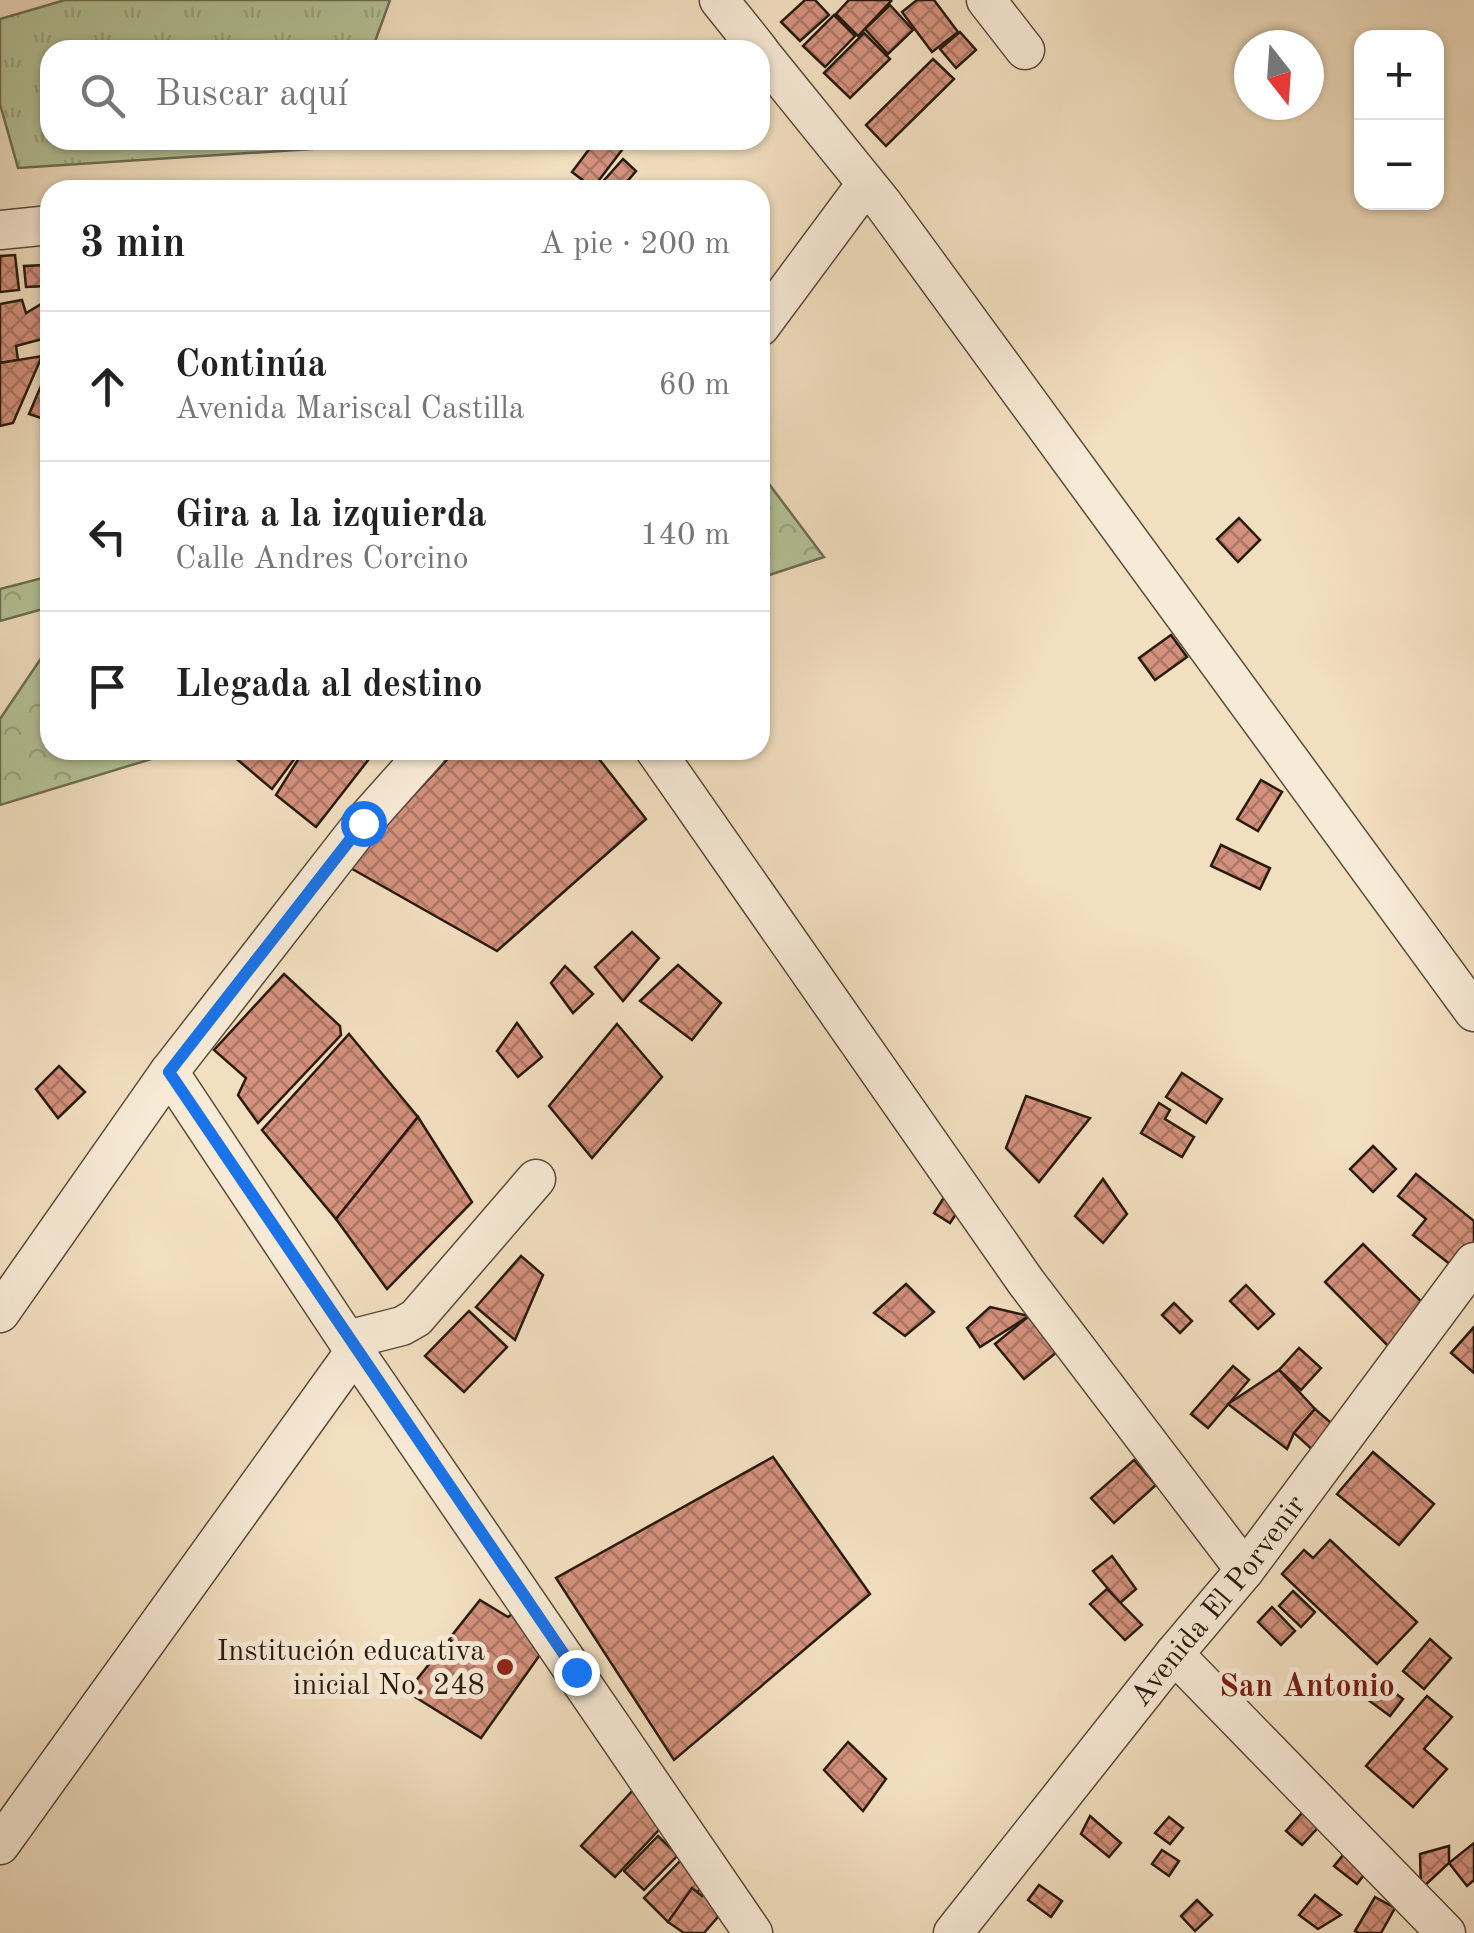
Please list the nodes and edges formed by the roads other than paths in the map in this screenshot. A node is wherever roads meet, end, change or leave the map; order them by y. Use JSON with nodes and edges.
{"nodes":[{"id":1,"x":719,"y":0,"type":"edge"},
{"id":2,"x":986,"y":0,"type":"edge"},
{"id":3,"x":750,"y":40,"type":"edge"},
{"id":4,"x":1025,"y":50,"type":"dead end"},
{"id":5,"x":770,"y":65,"type":"edge"},
{"id":6,"x":866,"y":184,"type":"junction"},
{"id":7,"x":40,"y":226,"type":"edge"},
{"id":8,"x":0,"y":230,"type":"edge"},
{"id":9,"x":770,"y":314,"type":"edge"},
{"id":10,"x":419,"y":760,"type":"edge"},
{"id":11,"x":662,"y":760,"type":"edge"},
{"id":12,"x":1474,"y":1012,"type":"edge"},
{"id":13,"x":169,"y":1072,"type":"junction"},
{"id":14,"x":536,"y":1179,"type":"dead end"},
{"id":15,"x":1474,"y":1262,"type":"edge"},
{"id":16,"x":0,"y":1313,"type":"edge"},
{"id":17,"x":351,"y":1345,"type":"junction"},
{"id":18,"x":1245,"y":1570,"type":"junction"},
{"id":19,"x":1174,"y":1654,"type":"junction"},
{"id":20,"x":0,"y":1844,"type":"edge"},
{"id":21,"x":754,"y":1933,"type":"edge"},
{"id":22,"x":952,"y":1933,"type":"edge"},
{"id":23,"x":1446,"y":1933,"type":"edge"}],
"edges":[{"from":1,"to":3,"type":"street"},
{"from":2,"to":4,"type":"street"},
{"from":5,"to":6,"type":"street"},
{"from":6,"to":9,"type":"street"},
{"from":6,"to":12,"type":"street"},
{"from":7,"to":8,"type":"street"},
{"from":10,"to":13,"type":"street"},
{"from":11,"to":18,"type":"street"},
{"from":13,"to":16,"type":"street"},
{"from":13,"to":17,"type":"street"},
{"from":14,"to":17,"type":"street"},
{"from":15,"to":18,"type":"street","name":"Avenida El Porvenir"},
{"from":17,"to":20,"type":"street"},
{"from":17,"to":21,"type":"street"},
{"from":18,"to":19,"type":"street","name":"Avenida El Porvenir"},
{"from":19,"to":22,"type":"street","name":"Avenida El Porvenir"},
{"from":19,"to":23,"type":"street"}]}
